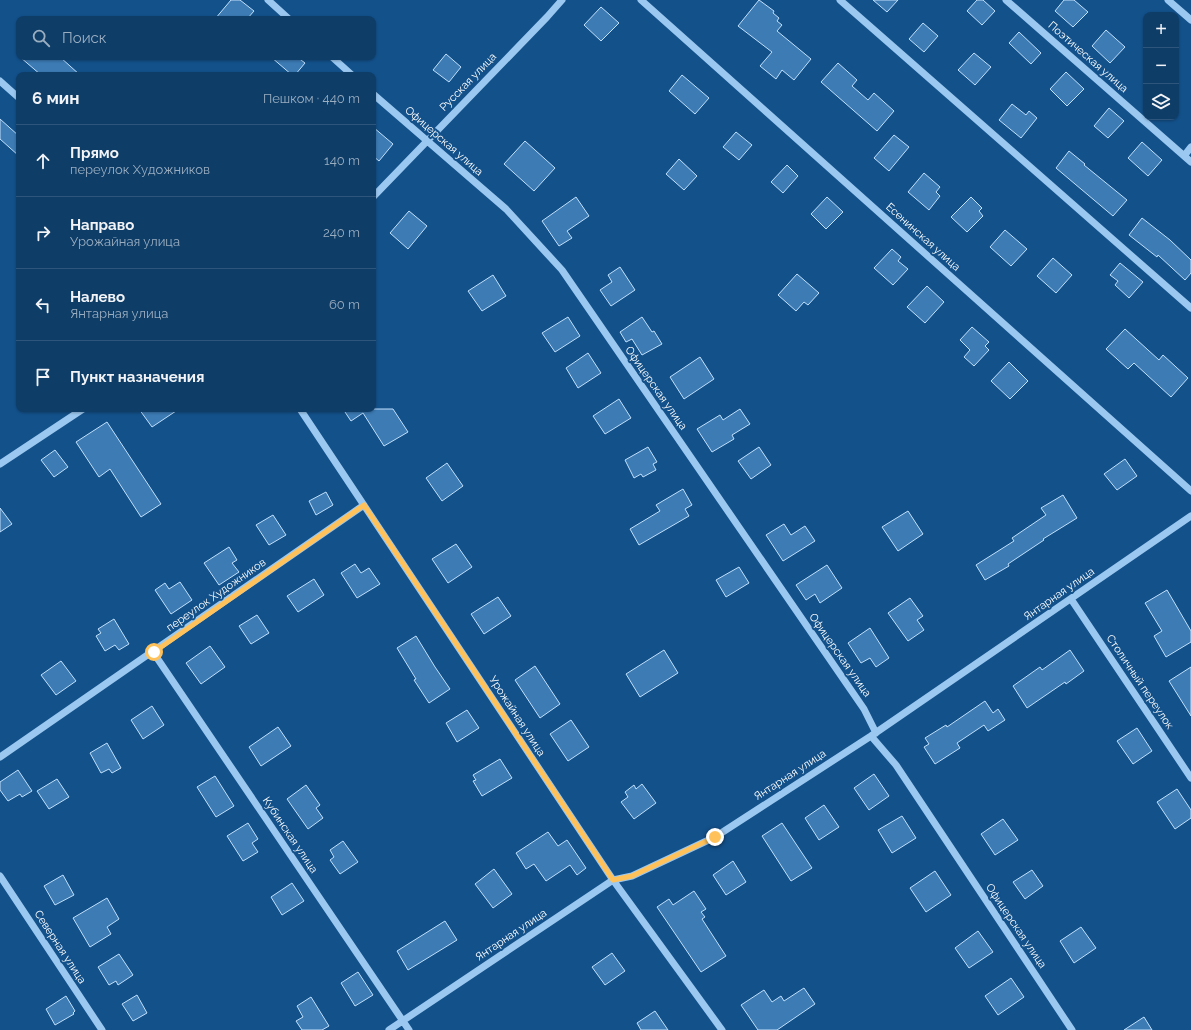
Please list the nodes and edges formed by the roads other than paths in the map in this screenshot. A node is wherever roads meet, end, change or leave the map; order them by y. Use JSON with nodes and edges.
{"nodes":[{"id":1,"x":268,"y":0,"type":"edge"},
{"id":2,"x":562,"y":0,"type":"edge"},
{"id":3,"x":641,"y":0,"type":"edge"},
{"id":4,"x":840,"y":0,"type":"edge"},
{"id":5,"x":1006,"y":0,"type":"edge"},
{"id":6,"x":1168,"y":0,"type":"edge"},
{"id":7,"x":286,"y":16,"type":"edge"},
{"id":8,"x":1191,"y":20,"type":"edge"},
{"id":9,"x":335,"y":60,"type":"edge"},
{"id":10,"x":349,"y":72,"type":"edge"},
{"id":11,"x":0,"y":81,"type":"edge"},
{"id":12,"x":16,"y":95,"type":"edge"},
{"id":13,"x":376,"y":97,"type":"edge"},
{"id":14,"x":427,"y":142,"type":"junction"},
{"id":15,"x":1191,"y":147,"type":"edge"},
{"id":16,"x":1184,"y":156,"type":"junction"},
{"id":17,"x":1191,"y":162,"type":"edge"},
{"id":18,"x":376,"y":194,"type":"edge"},
{"id":19,"x":1191,"y":308,"type":"edge"},
{"id":20,"x":78,"y":412,"type":"edge"},
{"id":21,"x":302,"y":412,"type":"edge"},
{"id":22,"x":0,"y":464,"type":"edge"},
{"id":23,"x":1191,"y":491,"type":"edge"},
{"id":24,"x":364,"y":505,"type":"junction"},
{"id":25,"x":1191,"y":516,"type":"edge"},
{"id":26,"x":1071,"y":599,"type":"junction"},
{"id":27,"x":154,"y":652,"type":"junction"},
{"id":28,"x":874,"y":734,"type":"junction"},
{"id":29,"x":0,"y":757,"type":"edge"},
{"id":30,"x":1191,"y":778,"type":"edge"},
{"id":31,"x":0,"y":876,"type":"edge"},
{"id":32,"x":613,"y":880,"type":"junction"},
{"id":33,"x":402,"y":1021,"type":"junction"},
{"id":34,"x":102,"y":1030,"type":"edge"},
{"id":35,"x":389,"y":1030,"type":"edge"},
{"id":36,"x":409,"y":1030,"type":"edge"},
{"id":37,"x":722,"y":1030,"type":"edge"},
{"id":38,"x":1072,"y":1030,"type":"edge"}],
"edges":[{"from":1,"to":7,"type":"street"},
{"from":2,"to":14,"type":"street","name":"Русская улица"},
{"from":3,"to":23,"type":"street","name":"Есенинская улица"},
{"from":4,"to":19,"type":"street"},
{"from":5,"to":16,"type":"street","name":"Поэтическая улица"},
{"from":6,"to":8,"type":"street"},
{"from":9,"to":10,"type":"street"},
{"from":11,"to":12,"type":"street"},
{"from":13,"to":14,"type":"street","name":"Офицерская улица"},
{"from":14,"to":18,"type":"street","name":"Русская улица"},
{"from":14,"to":28,"type":"street","name":"Офицерская улица"},
{"from":15,"to":16,"type":"street"},
{"from":16,"to":17,"type":"street","name":"Поэтическая улица"},
{"from":20,"to":22,"type":"street"},
{"from":21,"to":24,"type":"street","name":"Урожайная улица"},
{"from":24,"to":27,"type":"street","name":"переулок Художников"},
{"from":24,"to":32,"type":"street","name":"Урожайная улица"},
{"from":25,"to":26,"type":"street","name":"Янтарная улица"},
{"from":26,"to":28,"type":"street","name":"Янтарная улица"},
{"from":26,"to":30,"type":"street","name":"Столичный переулок"},
{"from":27,"to":29,"type":"street","name":"переулок Художников"},
{"from":27,"to":33,"type":"street","name":"Кубинская улица"},
{"from":28,"to":32,"type":"street","name":"Янтарная улица"},
{"from":28,"to":38,"type":"street","name":"Офицерская улица"},
{"from":31,"to":34,"type":"street","name":"Северная улица"},
{"from":32,"to":33,"type":"street","name":"Янтарная улица"},
{"from":32,"to":37,"type":"street","name":"Урожайная улица"},
{"from":33,"to":35,"type":"street","name":"Янтарная улица"},
{"from":33,"to":36,"type":"street","name":"Кубинская улица"}]}
